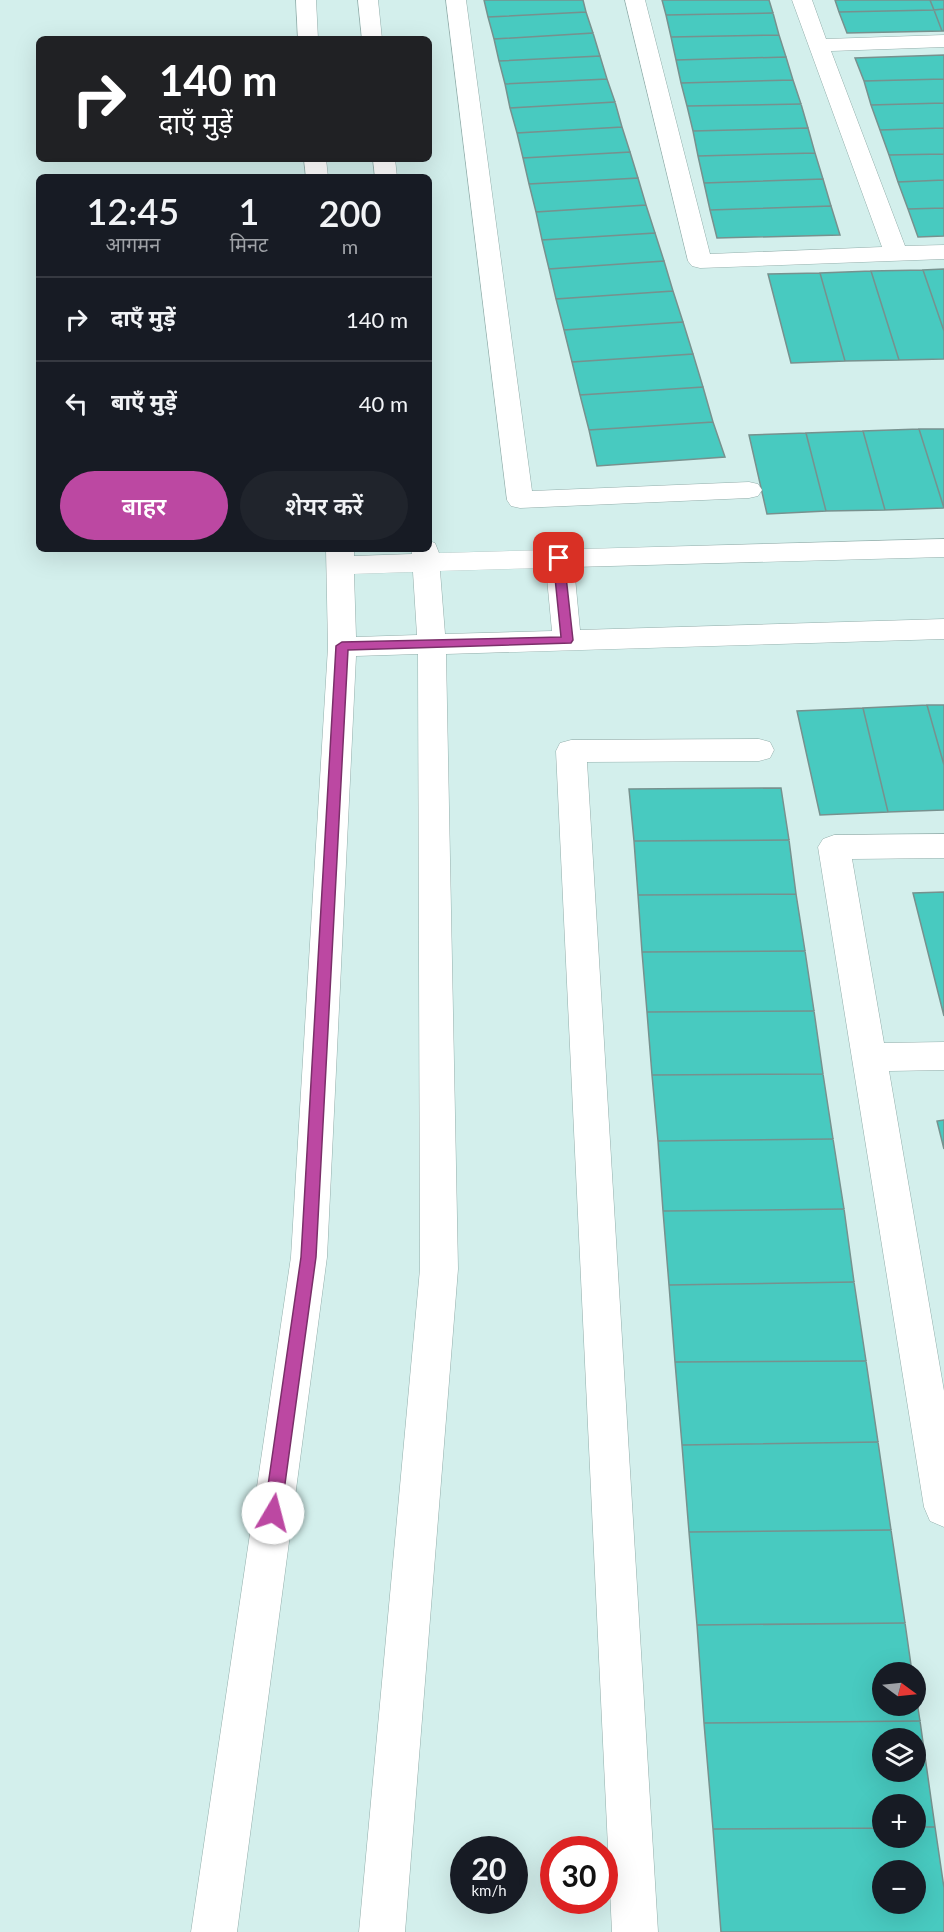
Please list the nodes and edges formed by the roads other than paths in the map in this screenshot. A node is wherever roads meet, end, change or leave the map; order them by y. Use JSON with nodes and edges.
{"nodes":[{"id":1,"x":306,"y":0,"type":"edge"},
{"id":2,"x":368,"y":0,"type":"edge"},
{"id":3,"x":456,"y":0,"type":"edge"},
{"id":4,"x":635,"y":0,"type":"edge"},
{"id":5,"x":802,"y":0,"type":"edge"},
{"id":6,"x":308,"y":36,"type":"edge"},
{"id":7,"x":372,"y":36,"type":"edge"},
{"id":8,"x":944,"y":41,"type":"edge"},
{"id":9,"x":819,"y":45,"type":"junction"},
{"id":10,"x":944,"y":252,"type":"edge"},
{"id":11,"x":896,"y":254,"type":"junction"},
{"id":12,"x":749,"y":490,"type":"dead end"},
{"id":13,"x":944,"y":548,"type":"edge"},
{"id":14,"x":426,"y":556,"type":"edge"},
{"id":15,"x":340,"y":557,"type":"edge"},
{"id":16,"x":559,"y":558,"type":"junction"},
{"id":17,"x":944,"y":629,"type":"edge"},
{"id":18,"x":567,"y":640,"type":"junction"},
{"id":19,"x":432,"y":644,"type":"junction"},
{"id":20,"x":342,"y":646,"type":"junction"},
{"id":21,"x":759,"y":750,"type":"dead end"},
{"id":22,"x":944,"y":846,"type":"edge"},
{"id":23,"x":944,"y":1056,"type":"edge"},
{"id":24,"x":869,"y":1057,"type":"junction"},
{"id":25,"x":944,"y":1507,"type":"edge"},
{"id":26,"x":214,"y":1932,"type":"edge"},
{"id":27,"x":382,"y":1932,"type":"edge"},
{"id":28,"x":635,"y":1932,"type":"edge"}],
"edges":[{"from":1,"to":6,"type":"street"},
{"from":2,"to":7,"type":"street"},
{"from":3,"to":12,"type":"street"},
{"from":4,"to":11,"type":"street"},
{"from":5,"to":9,"type":"street"},
{"from":8,"to":9,"type":"street"},
{"from":9,"to":11,"type":"street"},
{"from":10,"to":11,"type":"street"},
{"from":13,"to":16,"type":"street"},
{"from":14,"to":15,"type":"street"},
{"from":14,"to":16,"type":"street"},
{"from":14,"to":19,"type":"street"},
{"from":15,"to":20,"type":"street"},
{"from":16,"to":18,"type":"street"},
{"from":17,"to":18,"type":"street"},
{"from":18,"to":19,"type":"street"},
{"from":19,"to":20,"type":"street"},
{"from":19,"to":27,"type":"street"},
{"from":20,"to":26,"type":"street"},
{"from":21,"to":28,"type":"street"},
{"from":22,"to":24,"type":"street"},
{"from":23,"to":24,"type":"street"},
{"from":24,"to":25,"type":"street"}]}
